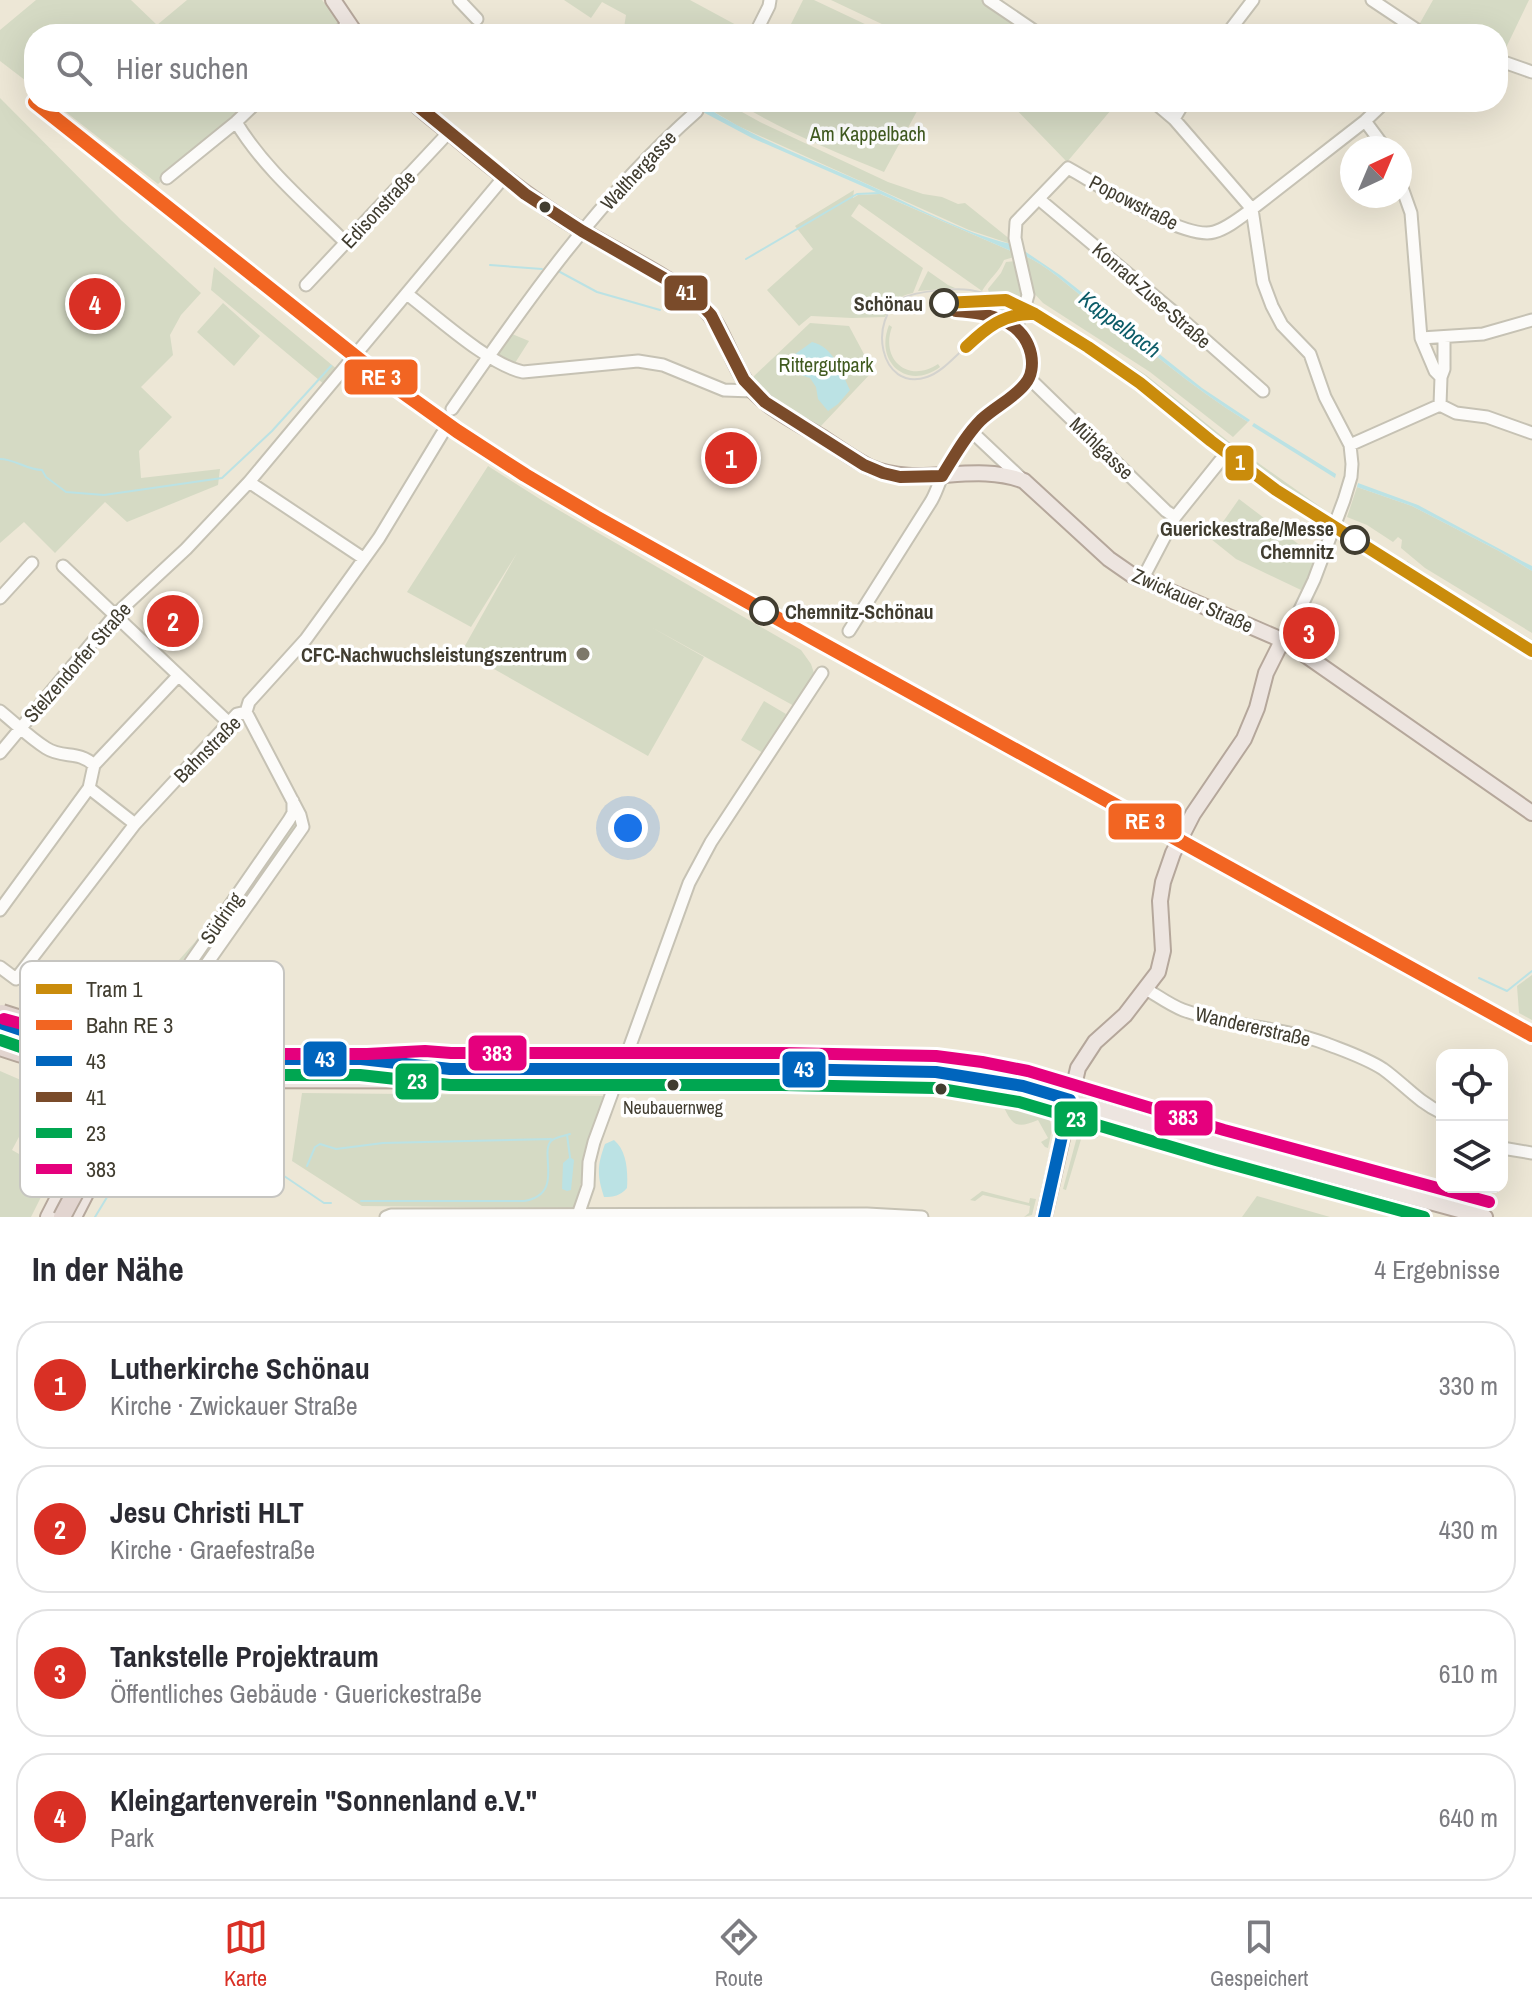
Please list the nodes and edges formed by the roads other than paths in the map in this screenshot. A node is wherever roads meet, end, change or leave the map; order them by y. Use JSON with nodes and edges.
{"nodes":[{"id":1,"x":333,"y":0,"type":"edge"},
{"id":2,"x":459,"y":0,"type":"edge"},
{"id":3,"x":989,"y":0,"type":"edge"},
{"id":4,"x":1253,"y":0,"type":"edge"},
{"id":5,"x":1372,"y":0,"type":"edge"},
{"id":6,"x":770,"y":3,"type":"edge"},
{"id":7,"x":477,"y":19,"type":"dead end"},
{"id":8,"x":350,"y":24,"type":"edge"},
{"id":9,"x":760,"y":24,"type":"edge"},
{"id":10,"x":1024,"y":24,"type":"edge"},
{"id":11,"x":1235,"y":24,"type":"edge"},
{"id":12,"x":1408,"y":24,"type":"edge"},
{"id":13,"x":1508,"y":64,"type":"edge"},
{"id":14,"x":1532,"y":72,"type":"edge"},
{"id":15,"x":246,"y":112,"type":"edge"},
{"id":16,"x":425,"y":112,"type":"edge"},
{"id":17,"x":696,"y":112,"type":"edge"},
{"id":18,"x":1166,"y":112,"type":"edge"},
{"id":19,"x":1178,"y":112,"type":"edge"},
{"id":20,"x":1374,"y":112,"type":"edge"},
{"id":21,"x":1174,"y":119,"type":"junction"},
{"id":22,"x":1365,"y":121,"type":"junction"},
{"id":23,"x":236,"y":122,"type":"junction"},
{"id":24,"x":449,"y":132,"type":"junction"},
{"id":25,"x":1376,"y":136,"type":"edge"},
{"id":26,"x":504,"y":177,"type":"junction"},
{"id":27,"x":167,"y":178,"type":"dead end"},
{"id":28,"x":1040,"y":200,"type":"junction"},
{"id":29,"x":1409,"y":208,"type":"edge"},
{"id":30,"x":1252,"y":209,"type":"junction"},
{"id":31,"x":582,"y":231,"type":"junction"},
{"id":32,"x":346,"y":243,"type":"junction"},
{"id":33,"x":306,"y":285,"type":"dead end"},
{"id":34,"x":407,"y":294,"type":"junction"},
{"id":35,"x":1532,"y":320,"type":"edge"},
{"id":36,"x":1444,"y":337,"type":"junction"},
{"id":37,"x":1421,"y":338,"type":"junction"},
{"id":38,"x":488,"y":356,"type":"junction"},
{"id":39,"x":1441,"y":377,"type":"junction"},
{"id":40,"x":1029,"y":378,"type":"junction"},
{"id":41,"x":753,"y":391,"type":"junction"},
{"id":42,"x":1263,"y":391,"type":"dead end"},
{"id":43,"x":1440,"y":405,"type":"junction"},
{"id":44,"x":452,"y":409,"type":"dead end"},
{"id":45,"x":971,"y":431,"type":"junction"},
{"id":46,"x":1532,"y":433,"type":"edge"},
{"id":47,"x":442,"y":434,"type":"dead end"},
{"id":48,"x":1350,"y":445,"type":"junction"},
{"id":49,"x":1220,"y":461,"type":"dead end"},
{"id":50,"x":942,"y":476,"type":"junction"},
{"id":51,"x":1024,"y":481,"type":"junction"},
{"id":52,"x":249,"y":482,"type":"junction"},
{"id":53,"x":1170,"y":514,"type":"junction"},
{"id":54,"x":363,"y":558,"type":"junction"},
{"id":55,"x":32,"y":563,"type":"dead end"},
{"id":56,"x":63,"y":566,"type":"dead end"},
{"id":57,"x":1142,"y":580,"type":"junction"},
{"id":58,"x":0,"y":598,"type":"edge"},
{"id":59,"x":115,"y":615,"type":"junction"},
{"id":60,"x":849,"y":631,"type":"dead end"},
{"id":61,"x":1282,"y":641,"type":"junction"},
{"id":62,"x":822,"y":673,"type":"dead end"},
{"id":63,"x":178,"y":676,"type":"junction"},
{"id":64,"x":0,"y":711,"type":"edge"},
{"id":65,"x":246,"y":712,"type":"junction"},
{"id":66,"x":229,"y":723,"type":"junction"},
{"id":67,"x":20,"y":727,"type":"junction"},
{"id":68,"x":0,"y":753,"type":"edge"},
{"id":69,"x":94,"y":765,"type":"junction"},
{"id":70,"x":89,"y":788,"type":"junction"},
{"id":71,"x":293,"y":801,"type":"junction"},
{"id":72,"x":1532,"y":813,"type":"edge"},
{"id":73,"x":135,"y":824,"type":"junction"},
{"id":74,"x":0,"y":910,"type":"edge"},
{"id":75,"x":30,"y":961,"type":"edge"},
{"id":76,"x":192,"y":961,"type":"edge"},
{"id":77,"x":209,"y":961,"type":"edge"},
{"id":78,"x":0,"y":967,"type":"edge"},
{"id":79,"x":20,"y":974,"type":"edge"},
{"id":80,"x":1146,"y":989,"type":"junction"},
{"id":81,"x":1,"y":1016,"type":"edge"},
{"id":82,"x":20,"y":1024,"type":"edge"},
{"id":83,"x":0,"y":1034,"type":"edge"},
{"id":84,"x":20,"y":1041,"type":"edge"},
{"id":85,"x":0,"y":1047,"type":"edge"},
{"id":86,"x":20,"y":1051,"type":"edge"},
{"id":87,"x":627,"y":1054,"type":"dead end"},
{"id":88,"x":284,"y":1059,"type":"edge"},
{"id":89,"x":284,"y":1072,"type":"edge"},
{"id":90,"x":430,"y":1073,"type":"junction"},
{"id":91,"x":284,"y":1079,"type":"edge"},
{"id":92,"x":612,"y":1093,"type":"dead end"},
{"id":93,"x":1069,"y":1106,"type":"junction"},
{"id":94,"x":1436,"y":1110,"type":"edge"},
{"id":95,"x":1508,"y":1149,"type":"edge"},
{"id":96,"x":1532,"y":1153,"type":"edge"},
{"id":97,"x":1466,"y":1193,"type":"edge"},
{"id":98,"x":58,"y":1197,"type":"edge"},
{"id":99,"x":72,"y":1197,"type":"edge"},
{"id":100,"x":84,"y":1197,"type":"edge"},
{"id":101,"x":1457,"y":1214,"type":"edge"},
{"id":102,"x":578,"y":1215,"type":"edge"},
{"id":103,"x":596,"y":1216,"type":"edge"},
{"id":104,"x":48,"y":1217,"type":"edge"},
{"id":105,"x":62,"y":1217,"type":"edge"},
{"id":106,"x":74,"y":1217,"type":"edge"},
{"id":107,"x":386,"y":1217,"type":"edge"},
{"id":108,"x":922,"y":1217,"type":"edge"},
{"id":109,"x":1044,"y":1217,"type":"edge"},
{"id":110,"x":1485,"y":1217,"type":"edge"}],
"edges":[{"from":1,"to":8,"type":"main road"},
{"from":2,"to":7,"type":"street"},
{"from":3,"to":10,"type":"street"},
{"from":4,"to":11,"type":"street"},
{"from":5,"to":12,"type":"street"},
{"from":6,"to":9,"type":"street"},
{"from":13,"to":14,"type":"street"},
{"from":15,"to":23,"type":"street"},
{"from":16,"to":24,"type":"main road"},
{"from":17,"to":31,"type":"street","name":"Walthergasse"},
{"from":18,"to":21,"type":"street"},
{"from":19,"to":21,"type":"street"},
{"from":20,"to":22,"type":"street","name":"Popowstraße"},
{"from":21,"to":30,"type":"street"},
{"from":22,"to":25,"type":"street"},
{"from":22,"to":30,"type":"street","name":"Popowstraße"},
{"from":23,"to":27,"type":"street"},
{"from":23,"to":32,"type":"street"},
{"from":24,"to":26,"type":"main road"},
{"from":24,"to":32,"type":"street","name":"Edisonstraße"},
{"from":26,"to":31,"type":"main road"},
{"from":26,"to":34,"type":"street","name":"Stelzendorfer Straße"},
{"from":28,"to":30,"type":"street","name":"Popowstraße"},
{"from":28,"to":40,"type":"street","name":"Popowstraße"},
{"from":28,"to":42,"type":"street","name":"Konrad-Zuse-Straße"},
{"from":29,"to":37,"type":"street"},
{"from":30,"to":48,"type":"street"},
{"from":31,"to":38,"type":"street"},
{"from":31,"to":41,"type":"main road"},
{"from":32,"to":33,"type":"street","name":"Edisonstraße"},
{"from":34,"to":38,"type":"street"},
{"from":34,"to":52,"type":"street","name":"Stelzendorfer Straße"},
{"from":35,"to":36,"type":"street"},
{"from":36,"to":37,"type":"street"},
{"from":36,"to":39,"type":"street"},
{"from":37,"to":39,"type":"street"},
{"from":38,"to":41,"type":"street"},
{"from":38,"to":44,"type":"street"},
{"from":39,"to":43,"type":"street"},
{"from":40,"to":45,"type":"street"},
{"from":40,"to":53,"type":"street","name":"Mühlgasse"},
{"from":41,"to":50,"type":"main road"},
{"from":43,"to":46,"type":"street"},
{"from":43,"to":48,"type":"street"},
{"from":45,"to":50,"type":"street"},
{"from":45,"to":51,"type":"street","name":"Zwickauer Straße"},
{"from":47,"to":54,"type":"street","name":"Bahnstraße"},
{"from":48,"to":61,"type":"street"},
{"from":49,"to":53,"type":"street"},
{"from":50,"to":51,"type":"main road"},
{"from":50,"to":60,"type":"street"},
{"from":51,"to":57,"type":"main road","name":"Zwickauer Straße"},
{"from":52,"to":54,"type":"street"},
{"from":52,"to":59,"type":"street","name":"Stelzendorfer Straße"},
{"from":53,"to":57,"type":"street"},
{"from":54,"to":65,"type":"street","name":"Bahnstraße"},
{"from":55,"to":58,"type":"street"},
{"from":56,"to":59,"type":"street"},
{"from":57,"to":61,"type":"main road","name":"Zwickauer Straße"},
{"from":59,"to":63,"type":"street"},
{"from":59,"to":67,"type":"street","name":"Stelzendorfer Straße"},
{"from":61,"to":72,"type":"main road","name":"Zwickauer Straße"},
{"from":61,"to":80,"type":"main road"},
{"from":62,"to":87,"type":"street"},
{"from":63,"to":66,"type":"street"},
{"from":63,"to":69,"type":"street"},
{"from":64,"to":67,"type":"street"},
{"from":65,"to":66,"type":"street","name":"Bahnstraße"},
{"from":65,"to":71,"type":"street","name":"Südring"},
{"from":66,"to":73,"type":"street","name":"Bahnstraße"},
{"from":67,"to":68,"type":"street","name":"Stelzendorfer Straße"},
{"from":67,"to":69,"type":"street"},
{"from":69,"to":70,"type":"street"},
{"from":70,"to":73,"type":"street"},
{"from":70,"to":74,"type":"street"},
{"from":71,"to":76,"type":"street","name":"Südring"},
{"from":71,"to":77,"type":"street","name":"Südring"},
{"from":73,"to":75,"type":"street","name":"Bahnstraße"},
{"from":78,"to":79,"type":"street","name":"Bahnstraße"},
{"from":80,"to":93,"type":"main road"},
{"from":80,"to":94,"type":"street","name":"Wandererstraße"},
{"from":81,"to":82,"type":"highway"},
{"from":83,"to":84,"type":"highway"},
{"from":85,"to":86,"type":"highway"},
{"from":88,"to":90,"type":"main road"},
{"from":89,"to":90,"type":"highway"},
{"from":90,"to":91,"type":"main road"},
{"from":90,"to":93,"type":"main road"},
{"from":92,"to":102,"type":"street"},
{"from":93,"to":101,"type":"main road"},
{"from":93,"to":109,"type":"main road"},
{"from":95,"to":96,"type":"street"},
{"from":97,"to":101,"type":"street"},
{"from":98,"to":104,"type":"main road","name":"Südring"},
{"from":99,"to":105,"type":"highway","bridge":true},
{"from":100,"to":106,"type":"main road","name":"Südring"},
{"from":101,"to":110,"type":"main road"},
{"from":102,"to":103,"type":"street"},
{"from":102,"to":107,"type":"street"},
{"from":103,"to":108,"type":"street"}]}
